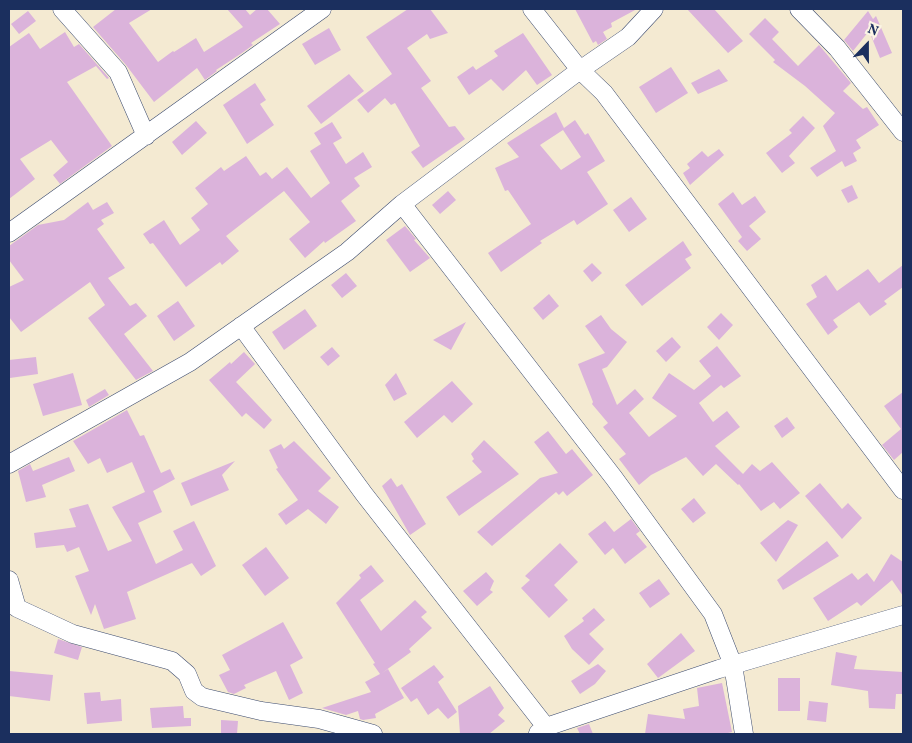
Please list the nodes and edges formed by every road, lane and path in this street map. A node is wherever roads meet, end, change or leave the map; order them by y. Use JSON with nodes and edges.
{"nodes":[{"id":1,"x":62,"y":9,"type":"edge"},
{"id":2,"x":322,"y":9,"type":"edge"},
{"id":3,"x":532,"y":9,"type":"edge"},
{"id":4,"x":654,"y":9,"type":"edge"},
{"id":5,"x":799,"y":9,"type":"edge"},
{"id":6,"x":580,"y":70,"type":"junction"},
{"id":7,"x":903,"y":132,"type":"edge"},
{"id":8,"x":146,"y":136,"type":"junction"},
{"id":9,"x":402,"y":204,"type":"junction"},
{"id":10,"x":9,"y":233,"type":"edge"},
{"id":11,"x":241,"y":326,"type":"junction"},
{"id":12,"x":9,"y":464,"type":"edge"},
{"id":13,"x":903,"y":490,"type":"edge"},
{"id":14,"x":9,"y":580,"type":"edge"},
{"id":15,"x":13,"y":612,"type":"edge"},
{"id":16,"x":903,"y":615,"type":"edge"},
{"id":17,"x":733,"y":665,"type":"junction"},
{"id":18,"x":541,"y":731,"type":"edge"},
{"id":19,"x":372,"y":734,"type":"edge"},
{"id":20,"x":744,"y":734,"type":"edge"}],
"edges":[{"from":1,"to":8,"type":"street"},
{"from":2,"to":8,"type":"street"},
{"from":3,"to":6,"type":"street"},
{"from":4,"to":6,"type":"street"},
{"from":5,"to":7,"type":"street"},
{"from":6,"to":9,"type":"street"},
{"from":6,"to":13,"type":"street"},
{"from":8,"to":10,"type":"street"},
{"from":9,"to":11,"type":"street"},
{"from":9,"to":17,"type":"street"},
{"from":11,"to":12,"type":"street"},
{"from":11,"to":18,"type":"street"},
{"from":14,"to":15,"type":"street"},
{"from":15,"to":19,"type":"street"},
{"from":16,"to":17,"type":"street"},
{"from":17,"to":18,"type":"street"},
{"from":17,"to":20,"type":"street"}]}
